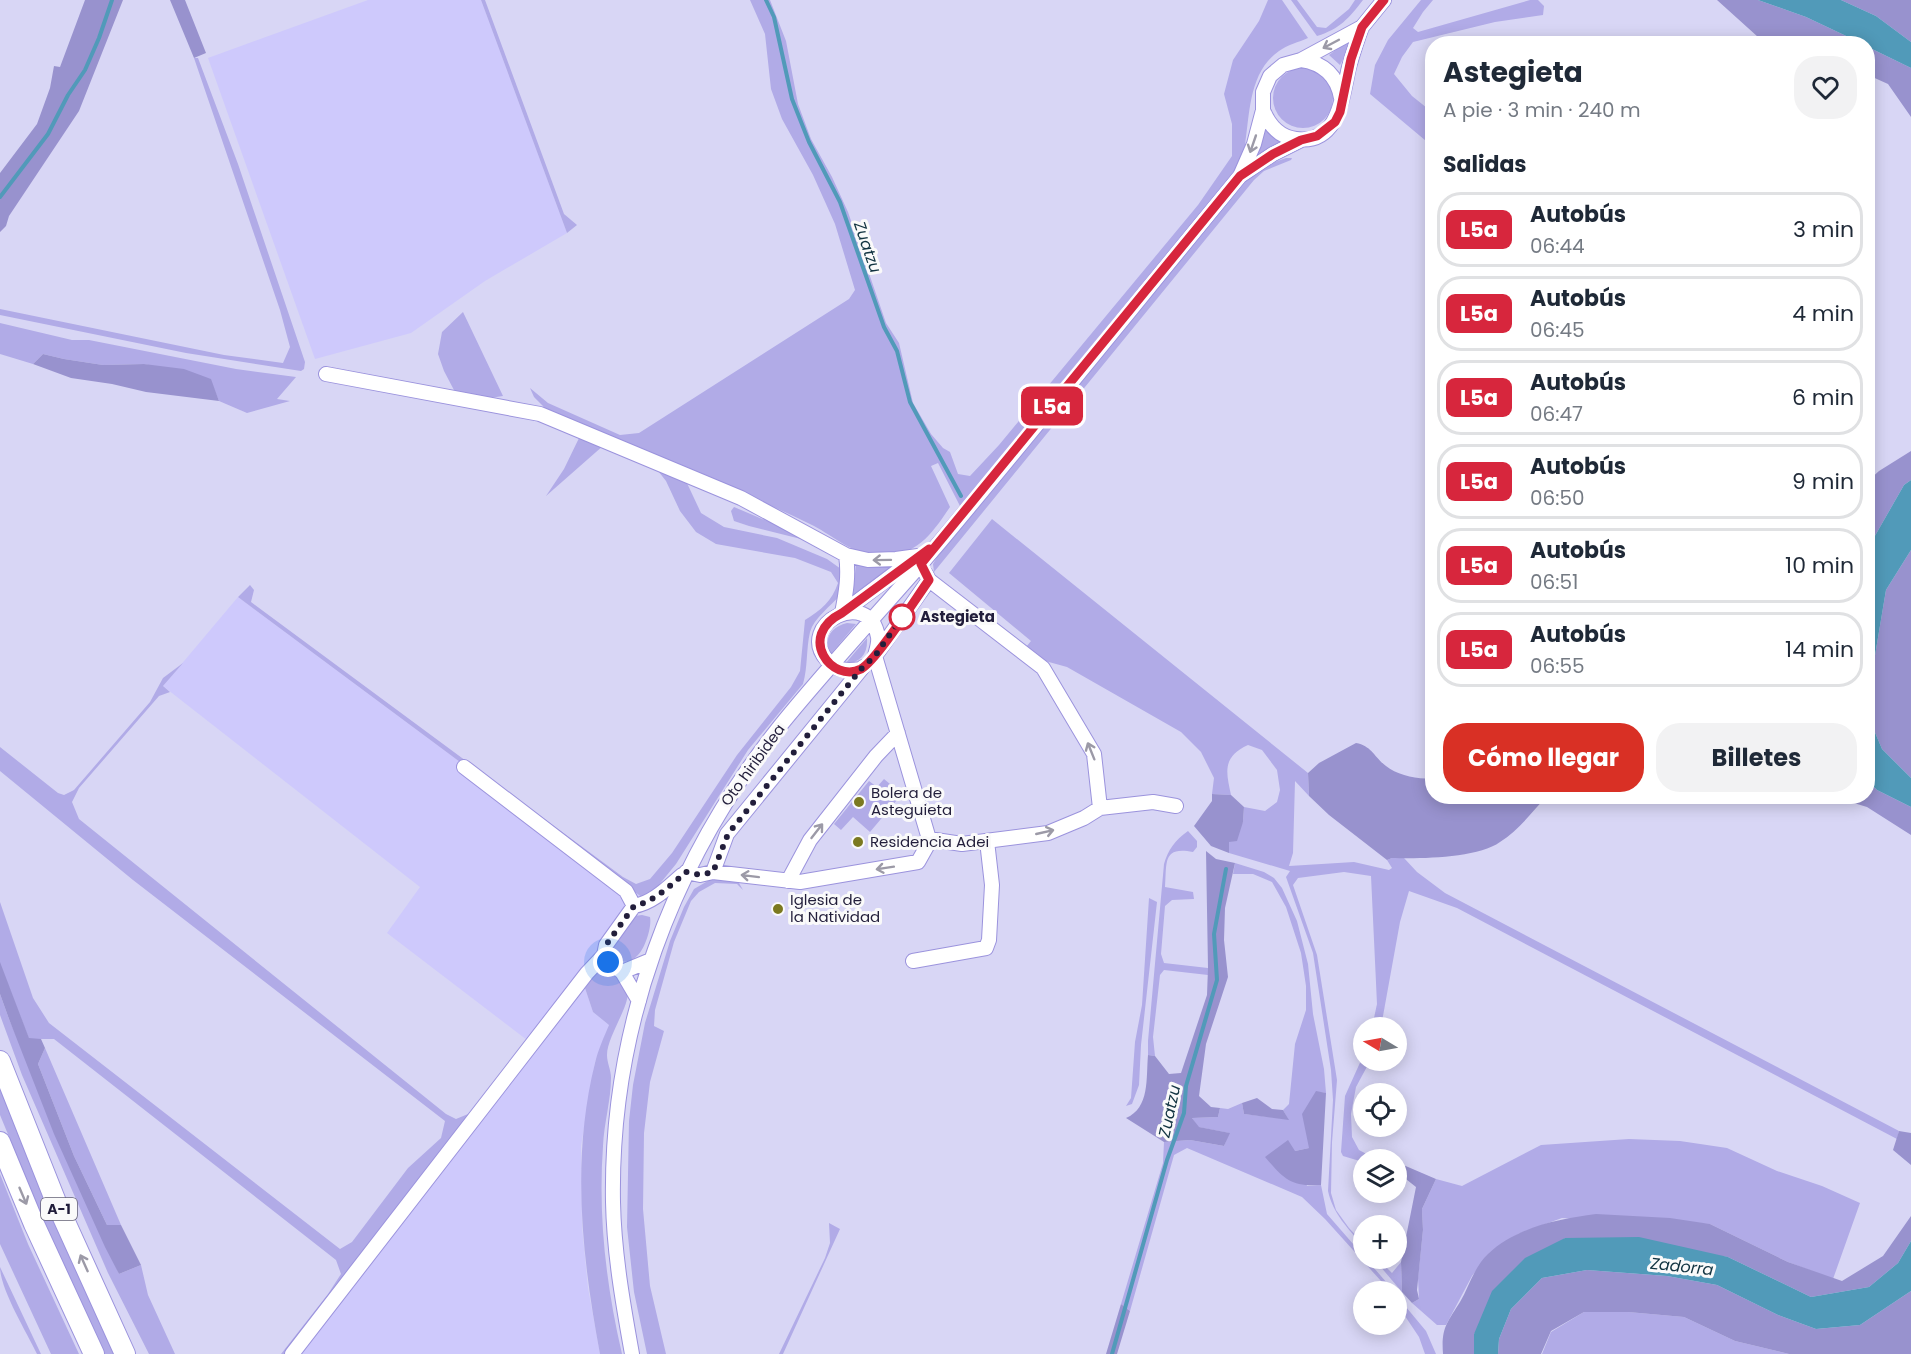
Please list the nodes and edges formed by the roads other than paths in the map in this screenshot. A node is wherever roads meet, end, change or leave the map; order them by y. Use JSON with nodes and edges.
{"nodes":[{"id":1,"x":1384,"y":0,"type":"edge"},
{"id":2,"x":1362,"y":27,"type":"junction"},
{"id":3,"x":1301,"y":60,"type":"junction"},
{"id":4,"x":1341,"y":100,"type":"junction"},
{"id":5,"x":1263,"y":110,"type":"junction"},
{"id":6,"x":1301,"y":140,"type":"junction"},
{"id":7,"x":1240,"y":176,"type":"junction"},
{"id":8,"x":326,"y":374,"type":"dead end"},
{"id":9,"x":846,"y":555,"type":"junction"},
{"id":10,"x":919,"y":560,"type":"junction"},
{"id":11,"x":929,"y":580,"type":"junction"},
{"id":12,"x":842,"y":613,"type":"junction"},
{"id":13,"x":871,"y":622,"type":"junction"},
{"id":14,"x":875,"y":656,"type":"junction"},
{"id":15,"x":832,"y":666,"type":"junction"},
{"id":16,"x":861,"y":669,"type":"junction"},
{"id":17,"x":898,"y":733,"type":"junction"},
{"id":18,"x":464,"y":767,"type":"dead end"},
{"id":19,"x":1176,"y":806,"type":"dead end"},
{"id":20,"x":1100,"y":808,"type":"junction"},
{"id":21,"x":929,"y":839,"type":"junction"},
{"id":22,"x":987,"y":841,"type":"junction"},
{"id":23,"x":686,"y":872,"type":"junction"},
{"id":24,"x":713,"y":872,"type":"junction"},
{"id":25,"x":788,"y":881,"type":"junction"},
{"id":26,"x":638,"y":905,"type":"junction"},
{"id":27,"x":666,"y":917,"type":"junction"},
{"id":28,"x":604,"y":955,"type":"junction"},
{"id":29,"x":651,"y":960,"type":"junction"},
{"id":30,"x":913,"y":961,"type":"dead end"},
{"id":31,"x":622,"y":972,"type":"junction"},
{"id":32,"x":639,"y":1002,"type":"junction"},
{"id":33,"x":0,"y":1061,"type":"edge"},
{"id":34,"x":0,"y":1142,"type":"edge"},
{"id":35,"x":98,"y":1295,"type":"junction"},
{"id":36,"x":94,"y":1354,"type":"edge"},
{"id":37,"x":125,"y":1354,"type":"edge"},
{"id":38,"x":133,"y":1354,"type":"edge"},
{"id":39,"x":292,"y":1354,"type":"edge"},
{"id":40,"x":632,"y":1354,"type":"edge"}],
"edges":[{"from":1,"to":2,"type":"street","name":"Oto hiribidea"},
{"from":2,"to":3,"type":"street","name":"Oto hiribidea","one_way":true},
{"from":2,"to":4,"type":"street","name":"Oto hiribidea"},
{"from":3,"to":4,"type":"street"},
{"from":3,"to":5,"type":"street","name":"Oto hiribidea"},
{"from":4,"to":6,"type":"street","name":"Oto hiribidea"},
{"from":5,"to":6,"type":"street"},
{"from":5,"to":7,"type":"street","name":"Oto hiribidea","one_way":true},
{"from":6,"to":7,"type":"street","name":"Oto hiribidea"},
{"from":7,"to":10,"type":"street","name":"Oto hiribidea"},
{"from":8,"to":9,"type":"street"},
{"from":10,"to":9,"type":"street","one_way":true},
{"from":9,"to":12,"type":"street"},
{"from":10,"to":11,"type":"street"},
{"from":10,"to":12,"type":"street"},
{"from":10,"to":13,"type":"street","name":"Oto hiribidea"},
{"from":11,"to":14,"type":"street","name":"Oto hiribidea"},
{"from":20,"to":11,"type":"street","one_way":true},
{"from":12,"to":13,"type":"street"},
{"from":12,"to":15,"type":"street"},
{"from":13,"to":14,"type":"street"},
{"from":13,"to":15,"type":"street","name":"Oto hiribidea"},
{"from":14,"to":16,"type":"street","name":"Oto hiribidea"},
{"from":14,"to":17,"type":"street"},
{"from":15,"to":16,"type":"street"},
{"from":15,"to":23,"type":"street","name":"Oto hiribidea"},
{"from":16,"to":24,"type":"street","name":"Oto hiribidea"},
{"from":17,"to":21,"type":"street"},
{"from":25,"to":17,"type":"street","one_way":true},
{"from":18,"to":26,"type":"street"},
{"from":19,"to":20,"type":"street"},
{"from":22,"to":20,"type":"street","one_way":true},
{"from":21,"to":22,"type":"street"},
{"from":21,"to":25,"type":"street","one_way":true},
{"from":22,"to":30,"type":"street"},
{"from":23,"to":24,"type":"street"},
{"from":23,"to":26,"type":"street"},
{"from":23,"to":27,"type":"street","name":"Oto hiribidea"},
{"from":25,"to":24,"type":"street","one_way":true},
{"from":26,"to":27,"type":"street"},
{"from":26,"to":28,"type":"street"},
{"from":27,"to":29,"type":"street","name":"Oto hiribidea"},
{"from":28,"to":31,"type":"street"},
{"from":28,"to":39,"type":"street"},
{"from":29,"to":31,"type":"street"},
{"from":29,"to":32,"type":"street","name":"Oto hiribidea"},
{"from":31,"to":32,"type":"street"},
{"from":32,"to":40,"type":"street","name":"Oto hiribidea"},
{"from":35,"to":33,"type":"highway","number":"A-1","one_way":true},
{"from":34,"to":36,"type":"highway","number":"A-1","one_way":true},
{"from":35,"to":37,"type":"highway","number":"A-1"},
{"from":35,"to":38,"type":"highway"}]}
